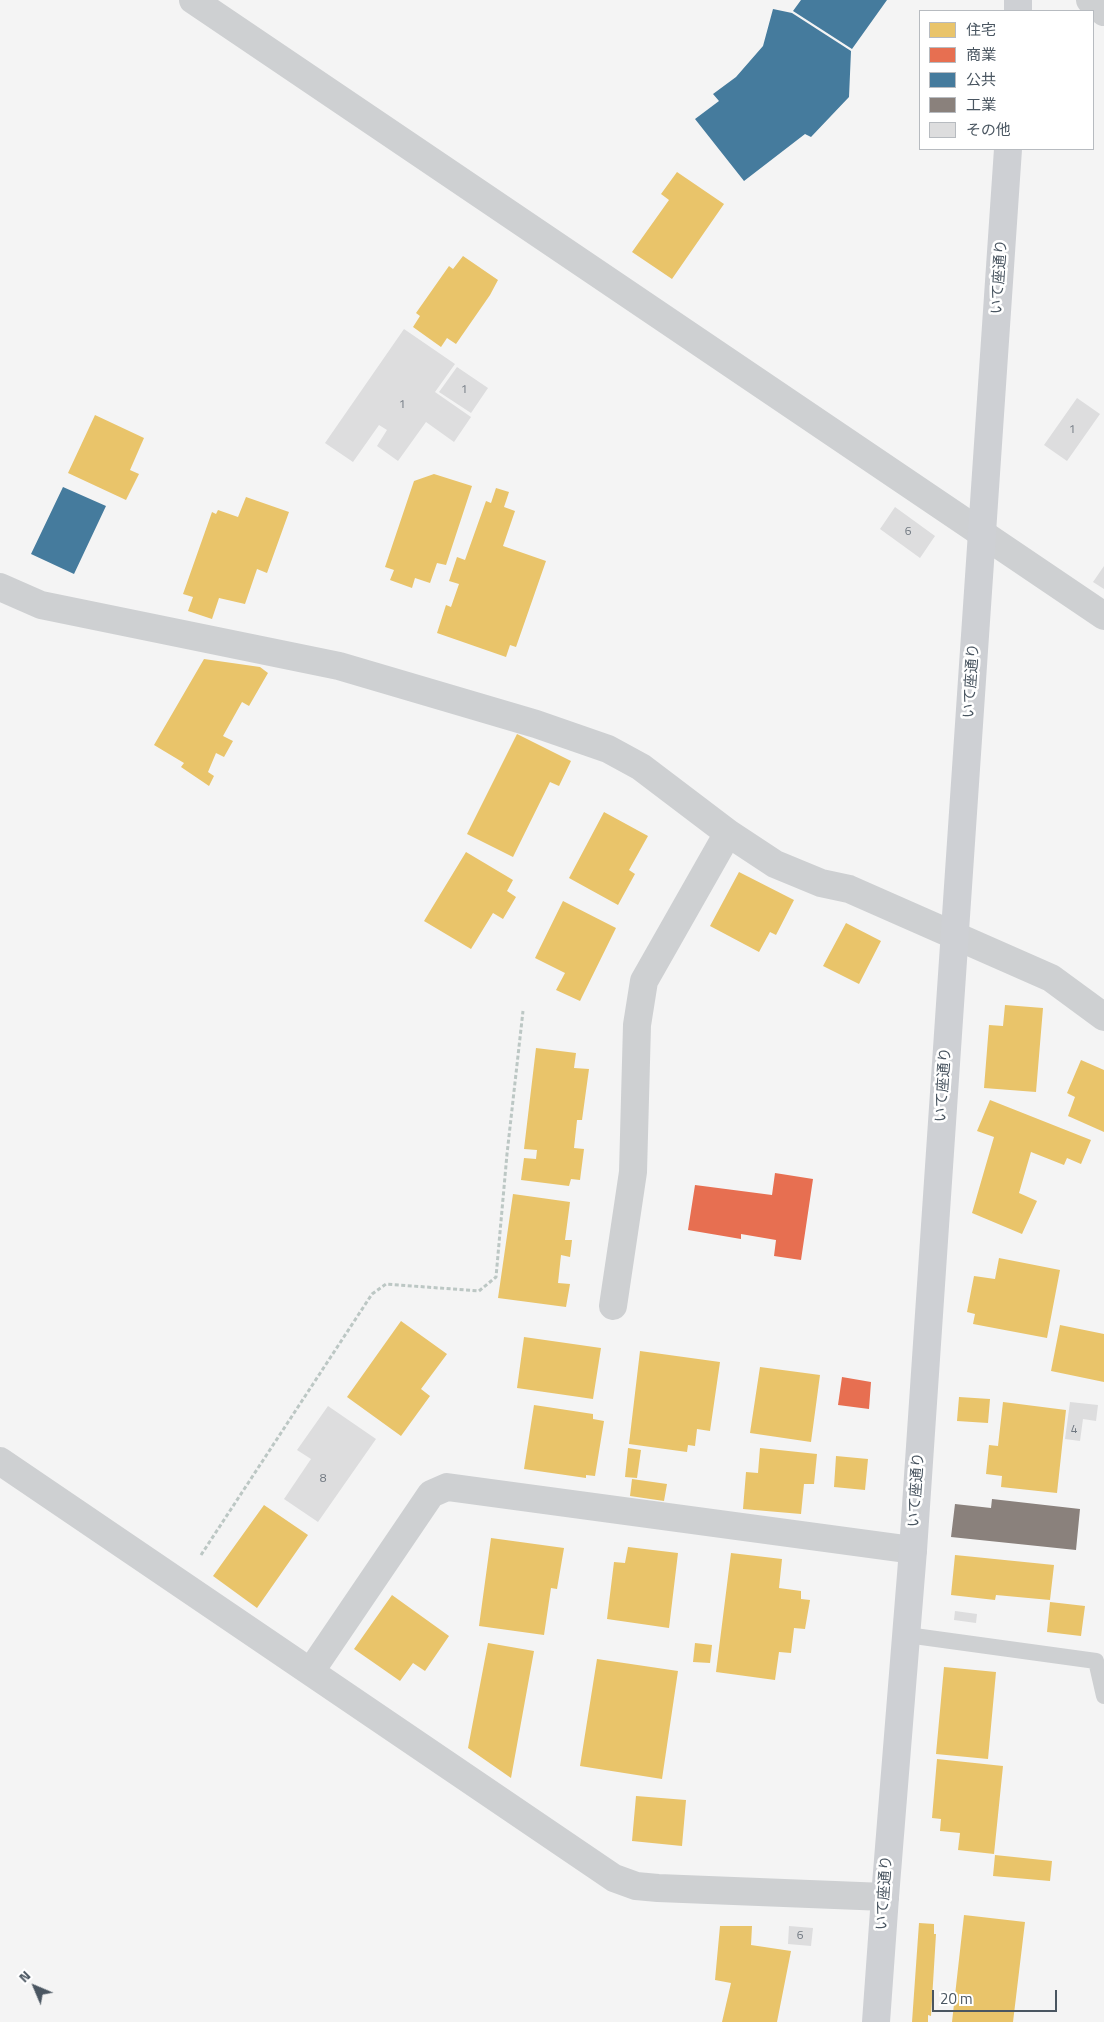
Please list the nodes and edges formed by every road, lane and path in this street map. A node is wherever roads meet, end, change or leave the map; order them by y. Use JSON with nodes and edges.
{"nodes":[{"id":1,"x":193,"y":0,"type":"edge"},
{"id":2,"x":1090,"y":0,"type":"edge"},
{"id":3,"x":1104,"y":12,"type":"edge"},
{"id":4,"x":1008,"y":150,"type":"edge"},
{"id":5,"x":982,"y":534,"type":"junction"},
{"id":6,"x":0,"y":587,"type":"edge"},
{"id":7,"x":1104,"y":616,"type":"edge"},
{"id":8,"x":728,"y":833,"type":"junction"},
{"id":9,"x":954,"y":934,"type":"junction"},
{"id":10,"x":523,"y":1011,"type":"dead end"},
{"id":11,"x":1104,"y":1017,"type":"edge"},
{"id":12,"x":613,"y":1306,"type":"dead end"},
{"id":13,"x":0,"y":1461,"type":"edge"},
{"id":14,"x":913,"y":1550,"type":"junction"},
{"id":15,"x":182,"y":1584,"type":"junction"},
{"id":16,"x":907,"y":1635,"type":"junction"},
{"id":17,"x":311,"y":1671,"type":"junction"},
{"id":18,"x":1104,"y":1696,"type":"edge"},
{"id":19,"x":885,"y":1897,"type":"junction"},
{"id":20,"x":876,"y":2022,"type":"edge"}],
"edges":[{"from":1,"to":5,"type":"street"},
{"from":2,"to":3,"type":"street"},
{"from":4,"to":5,"type":"street","name":"いて座通り"},
{"from":5,"to":7,"type":"street"},
{"from":5,"to":9,"type":"street","name":"いて座通り"},
{"from":6,"to":8,"type":"street"},
{"from":8,"to":9,"type":"street"},
{"from":8,"to":12,"type":"street"},
{"from":9,"to":11,"type":"street"},
{"from":9,"to":14,"type":"street","name":"いて座通り"},
{"from":10,"to":15,"type":"path"},
{"from":13,"to":15,"type":"street"},
{"from":14,"to":16,"type":"street","name":"いて座通り"},
{"from":14,"to":17,"type":"street"},
{"from":15,"to":17,"type":"street"},
{"from":16,"to":18,"type":"lane"},
{"from":16,"to":19,"type":"street","name":"いて座通り"},
{"from":17,"to":19,"type":"street"},
{"from":19,"to":20,"type":"street","name":"いて座通り"}]}
